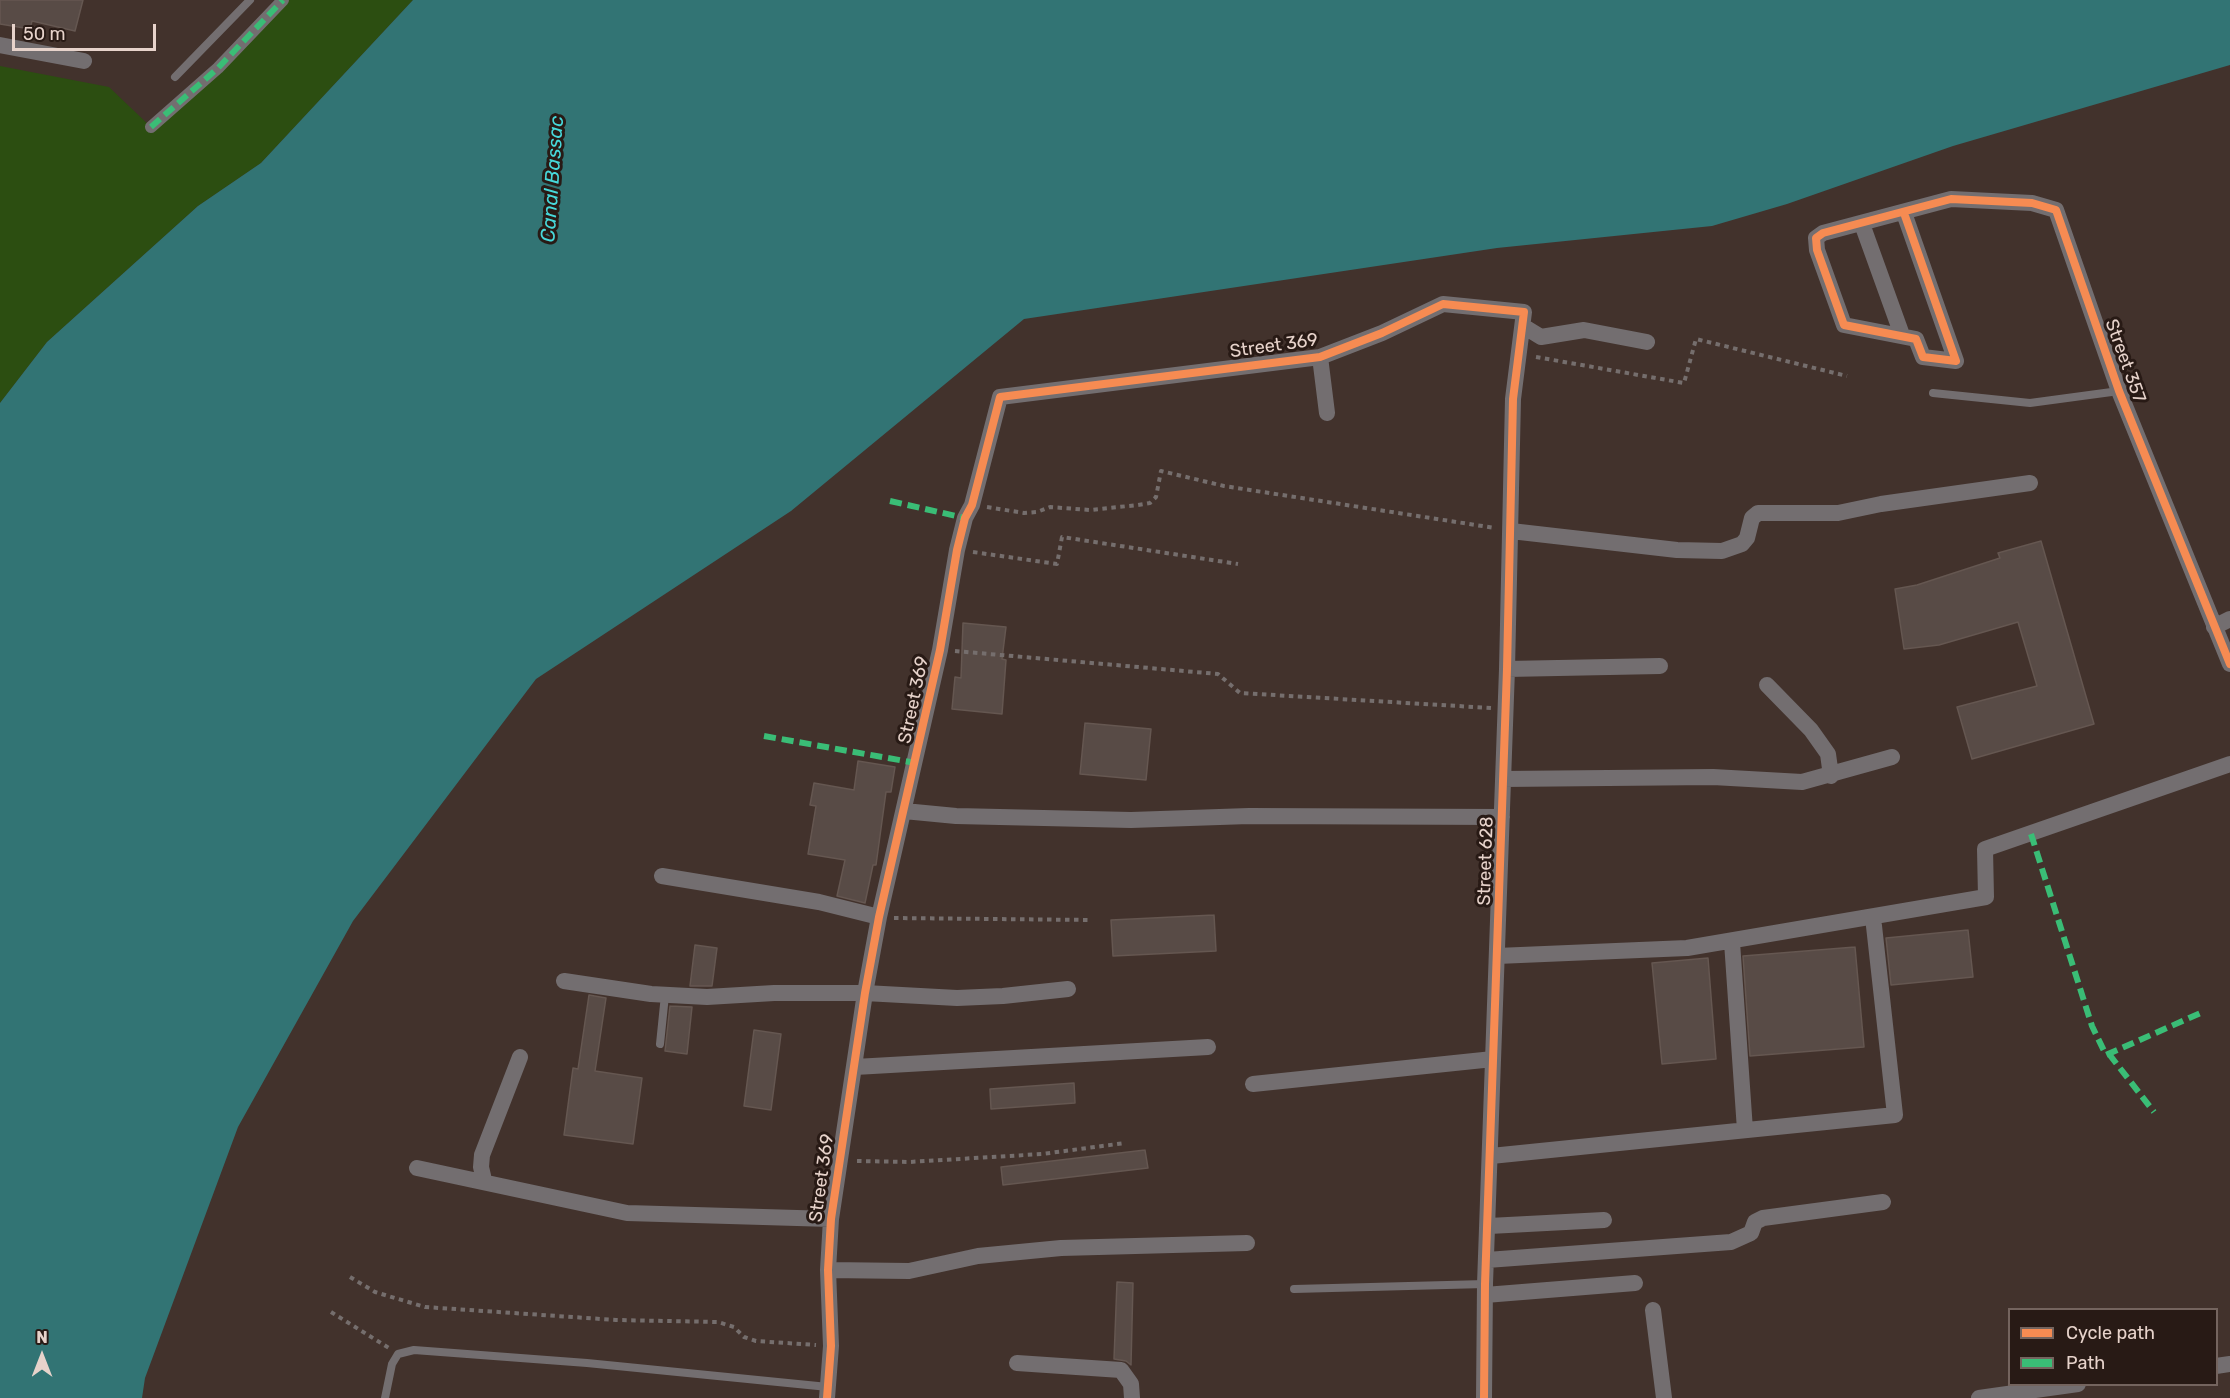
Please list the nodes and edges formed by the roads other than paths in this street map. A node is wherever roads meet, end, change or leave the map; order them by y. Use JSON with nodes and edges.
{"nodes":[{"id":1,"x":250,"y":0,"type":"edge"},
{"id":2,"x":283,"y":0,"type":"edge"},
{"id":3,"x":0,"y":45,"type":"edge"},
{"id":4,"x":84,"y":61,"type":"dead end"},
{"id":5,"x":175,"y":76,"type":"dead end"},
{"id":6,"x":151,"y":128,"type":"dead end"},
{"id":7,"x":1904,"y":213,"type":"junction"},
{"id":8,"x":1862,"y":224,"type":"junction"},
{"id":9,"x":1523,"y":326,"type":"junction"},
{"id":10,"x":1902,"y":335,"type":"junction"},
{"id":11,"x":1647,"y":342,"type":"dead end"},
{"id":12,"x":1320,"y":357,"type":"junction"},
{"id":13,"x":2119,"y":391,"type":"junction"},
{"id":14,"x":1933,"y":393,"type":"dead end"},
{"id":15,"x":1327,"y":413,"type":"dead end"},
{"id":16,"x":2030,"y":483,"type":"dead end"},
{"id":17,"x":1511,"y":531,"type":"junction"},
{"id":18,"x":2230,"y":619,"type":"edge"},
{"id":19,"x":2214,"y":627,"type":"junction"},
{"id":20,"x":2230,"y":664,"type":"edge"},
{"id":21,"x":1660,"y":666,"type":"dead end"},
{"id":22,"x":1508,"y":669,"type":"junction"},
{"id":23,"x":1767,"y":685,"type":"dead end"},
{"id":24,"x":1892,"y":757,"type":"dead end"},
{"id":25,"x":2230,"y":765,"type":"edge"},
{"id":26,"x":1831,"y":776,"type":"junction"},
{"id":27,"x":1503,"y":779,"type":"junction"},
{"id":28,"x":904,"y":811,"type":"junction"},
{"id":29,"x":1502,"y":817,"type":"junction"},
{"id":30,"x":662,"y":876,"type":"dead end"},
{"id":31,"x":879,"y":918,"type":"junction"},
{"id":32,"x":1873,"y":918,"type":"junction"},
{"id":33,"x":1732,"y":942,"type":"junction"},
{"id":34,"x":1497,"y":956,"type":"junction"},
{"id":35,"x":564,"y":981,"type":"dead end"},
{"id":36,"x":1068,"y":989,"type":"dead end"},
{"id":37,"x":865,"y":993,"type":"junction"},
{"id":38,"x":665,"y":995,"type":"junction"},
{"id":39,"x":660,"y":1044,"type":"dead end"},
{"id":40,"x":1208,"y":1047,"type":"dead end"},
{"id":41,"x":520,"y":1057,"type":"dead end"},
{"id":42,"x":1493,"y":1059,"type":"junction"},
{"id":43,"x":855,"y":1067,"type":"junction"},
{"id":44,"x":1253,"y":1084,"type":"dead end"},
{"id":45,"x":1745,"y":1130,"type":"junction"},
{"id":46,"x":1491,"y":1155,"type":"junction"},
{"id":47,"x":417,"y":1168,"type":"dead end"},
{"id":48,"x":484,"y":1180,"type":"junction"},
{"id":49,"x":1883,"y":1202,"type":"dead end"},
{"id":50,"x":831,"y":1219,"type":"junction"},
{"id":51,"x":1604,"y":1220,"type":"dead end"},
{"id":52,"x":1489,"y":1226,"type":"junction"},
{"id":53,"x":1247,"y":1243,"type":"dead end"},
{"id":54,"x":1487,"y":1260,"type":"junction"},
{"id":55,"x":828,"y":1270,"type":"junction"},
{"id":56,"x":1635,"y":1283,"type":"dead end"},
{"id":57,"x":1294,"y":1288,"type":"dead end"},
{"id":58,"x":1485,"y":1289,"type":"junction"},
{"id":59,"x":1653,"y":1310,"type":"dead end"},
{"id":60,"x":1017,"y":1363,"type":"dead end"},
{"id":61,"x":2064,"y":1386,"type":"edge"},
{"id":62,"x":827,"y":1393,"type":"edge"},
{"id":63,"x":385,"y":1398,"type":"edge"},
{"id":64,"x":1132,"y":1398,"type":"edge"},
{"id":65,"x":1484,"y":1398,"type":"edge"},
{"id":66,"x":1664,"y":1398,"type":"edge"},
{"id":67,"x":1978,"y":1398,"type":"edge"}],
"edges":[{"from":1,"to":5,"type":"lane"},
{"from":2,"to":6,"type":"street"},
{"from":3,"to":4,"type":"street"},
{"from":7,"to":8,"type":"street"},
{"from":7,"to":10,"type":"street"},
{"from":7,"to":13,"type":"street","name":"Street 357"},
{"from":8,"to":10,"type":"street"},
{"from":8,"to":10,"type":"street"},
{"from":9,"to":11,"type":"street"},
{"from":9,"to":12,"type":"street","name":"Street 369"},
{"from":9,"to":17,"type":"street","name":"Street 628"},
{"from":12,"to":15,"type":"street"},
{"from":12,"to":28,"type":"street","name":"Street 369"},
{"from":13,"to":14,"type":"lane"},
{"from":13,"to":19,"type":"street","name":"Street 357"},
{"from":16,"to":17,"type":"street"},
{"from":17,"to":22,"type":"street","name":"Street 628"},
{"from":18,"to":19,"type":"street"},
{"from":19,"to":20,"type":"street","name":"Street 357"},
{"from":21,"to":22,"type":"street"},
{"from":22,"to":27,"type":"street","name":"Street 628"},
{"from":23,"to":26,"type":"street"},
{"from":24,"to":26,"type":"street"},
{"from":25,"to":32,"type":"street"},
{"from":26,"to":27,"type":"street"},
{"from":27,"to":29,"type":"street","name":"Street 628"},
{"from":28,"to":29,"type":"street"},
{"from":28,"to":31,"type":"street","name":"Street 369"},
{"from":29,"to":34,"type":"street","name":"Street 628"},
{"from":30,"to":31,"type":"street"},
{"from":31,"to":37,"type":"street","name":"Street 369"},
{"from":32,"to":33,"type":"street"},
{"from":32,"to":45,"type":"street"},
{"from":33,"to":34,"type":"street"},
{"from":33,"to":45,"type":"street"},
{"from":34,"to":42,"type":"street","name":"Street 628"},
{"from":35,"to":38,"type":"street"},
{"from":36,"to":37,"type":"street"},
{"from":37,"to":38,"type":"street"},
{"from":37,"to":43,"type":"street","name":"Street 369"},
{"from":38,"to":39,"type":"lane"},
{"from":40,"to":43,"type":"street"},
{"from":41,"to":48,"type":"street"},
{"from":42,"to":44,"type":"street"},
{"from":42,"to":46,"type":"street","name":"Street 628"},
{"from":43,"to":50,"type":"street","name":"Street 369"},
{"from":45,"to":46,"type":"street"},
{"from":46,"to":52,"type":"street","name":"Street 628"},
{"from":47,"to":48,"type":"street"},
{"from":48,"to":50,"type":"street"},
{"from":49,"to":54,"type":"street"},
{"from":50,"to":55,"type":"street","name":"Street 369"},
{"from":51,"to":52,"type":"street"},
{"from":52,"to":54,"type":"street","name":"Street 628"},
{"from":53,"to":55,"type":"street"},
{"from":54,"to":58,"type":"street","name":"Street 628"},
{"from":55,"to":62,"type":"street","name":"Street 369"},
{"from":56,"to":58,"type":"street"},
{"from":57,"to":58,"type":"lane"},
{"from":58,"to":65,"type":"street","name":"Street 628"},
{"from":59,"to":66,"type":"street"},
{"from":60,"to":64,"type":"street"},
{"from":61,"to":67,"type":"street"},
{"from":62,"to":63,"type":"lane"}]}
